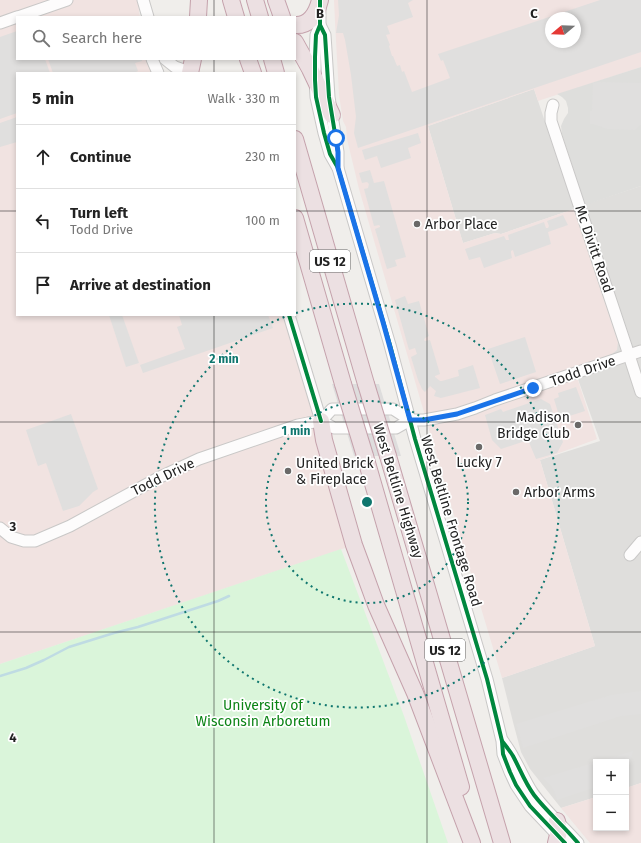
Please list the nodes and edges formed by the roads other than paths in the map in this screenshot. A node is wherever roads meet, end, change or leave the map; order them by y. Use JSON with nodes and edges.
{"nodes":[{"id":1,"x":67,"y":0,"type":"edge"},
{"id":2,"x":138,"y":0,"type":"edge"},
{"id":3,"x":143,"y":0,"type":"edge"},
{"id":4,"x":199,"y":0,"type":"edge"},
{"id":5,"x":231,"y":0,"type":"edge"},
{"id":6,"x":255,"y":0,"type":"edge"},
{"id":7,"x":276,"y":0,"type":"edge"},
{"id":8,"x":320,"y":0,"type":"edge"},
{"id":9,"x":20,"y":16,"type":"edge"},
{"id":10,"x":140,"y":16,"type":"edge"},
{"id":11,"x":148,"y":16,"type":"edge"},
{"id":12,"x":198,"y":16,"type":"edge"},
{"id":13,"x":236,"y":16,"type":"edge"},
{"id":14,"x":260,"y":16,"type":"edge"},
{"id":15,"x":282,"y":16,"type":"edge"},
{"id":16,"x":16,"y":17,"type":"edge"},
{"id":17,"x":0,"y":23,"type":"edge"},
{"id":18,"x":296,"y":24,"type":"edge"},
{"id":19,"x":320,"y":24,"type":"junction"},
{"id":20,"x":296,"y":44,"type":"edge"},
{"id":21,"x":152,"y":60,"type":"edge"},
{"id":22,"x":166,"y":60,"type":"edge"},
{"id":23,"x":193,"y":60,"type":"edge"},
{"id":24,"x":248,"y":60,"type":"edge"},
{"id":25,"x":272,"y":60,"type":"edge"},
{"id":26,"x":158,"y":72,"type":"edge"},
{"id":27,"x":188,"y":72,"type":"edge"},
{"id":28,"x":191,"y":72,"type":"edge"},
{"id":29,"x":253,"y":72,"type":"edge"},
{"id":30,"x":276,"y":72,"type":"edge"},
{"id":31,"x":315,"y":80,"type":"junction"},
{"id":32,"x":553,"y":106,"type":"dead end"},
{"id":33,"x":332,"y":115,"type":"junction"},
{"id":34,"x":296,"y":142,"type":"edge"},
{"id":35,"x":338,"y":168,"type":"junction"},
{"id":36,"x":296,"y":221,"type":"edge"},
{"id":37,"x":288,"y":316,"type":"edge"},
{"id":38,"x":641,"y":351,"type":"edge"},
{"id":39,"x":629,"y":355,"type":"junction"},
{"id":40,"x":641,"y":392,"type":"edge"},
{"id":41,"x":410,"y":420,"type":"junction"},
{"id":42,"x":321,"y":421,"type":"junction"},
{"id":43,"x":0,"y":528,"type":"edge"},
{"id":44,"x":641,"y":542,"type":"edge"},
{"id":45,"x":630,"y":555,"type":"dead end"},
{"id":46,"x":502,"y":741,"type":"junction"},
{"id":47,"x":559,"y":836,"type":"edge"},
{"id":48,"x":472,"y":843,"type":"edge"},
{"id":49,"x":478,"y":843,"type":"edge"},
{"id":50,"x":502,"y":843,"type":"edge"},
{"id":51,"x":578,"y":843,"type":"edge"}],
"edges":[{"from":1,"to":9,"type":"street"},
{"from":2,"to":10,"type":"street"},
{"from":3,"to":11,"type":"street"},
{"from":4,"to":12,"type":"highway"},
{"from":5,"to":13,"type":"highway"},
{"from":6,"to":14,"type":"highway"},
{"from":7,"to":15,"type":"highway"},
{"from":8,"to":18,"type":"highway"},
{"from":8,"to":19,"type":"street","name":"West Beltline Frontage Road"},
{"from":16,"to":17,"type":"street"},
{"from":19,"to":31,"type":"street","name":"West Beltline Frontage Road"},
{"from":19,"to":33,"type":"street","name":"West Beltline Frontage Road"},
{"from":20,"to":31,"type":"highway"},
{"from":21,"to":26,"type":"street"},
{"from":22,"to":27,"type":"street"},
{"from":23,"to":28,"type":"highway"},
{"from":24,"to":29,"type":"highway"},
{"from":25,"to":30,"type":"highway"},
{"from":31,"to":33,"type":"highway"},
{"from":31,"to":35,"type":"street","name":"West Beltline Frontage Road"},
{"from":32,"to":39,"type":"street","name":"Mc Divitt Road"},
{"from":33,"to":35,"type":"street","name":"West Beltline Frontage Road"},
{"from":34,"to":50,"type":"highway","name":"West Beltline Highway","number":"US 12","bridge":true},
{"from":35,"to":41,"type":"street","name":"West Beltline Frontage Road"},
{"from":36,"to":49,"type":"highway","name":"West Beltline Highway","number":"US 12","bridge":true},
{"from":37,"to":42,"type":"street"},
{"from":38,"to":39,"type":"street","name":"Todd Drive"},
{"from":39,"to":40,"type":"street","name":"Mc Divitt Road"},
{"from":39,"to":41,"type":"street","name":"Todd Drive"},
{"from":41,"to":42,"type":"street","name":"Todd Drive"},
{"from":41,"to":42,"type":"street","name":"Todd Drive"},
{"from":41,"to":46,"type":"street","name":"West Beltline Frontage Road"},
{"from":42,"to":43,"type":"street","name":"Todd Drive"},
{"from":42,"to":48,"type":"highway"},
{"from":44,"to":45,"type":"street"},
{"from":46,"to":47,"type":"street","name":"West Beltline Frontage Road"},
{"from":46,"to":47,"type":"street","name":"West Beltline Frontage Road"},
{"from":47,"to":51,"type":"street","name":"West Beltline Frontage Road"}]}
